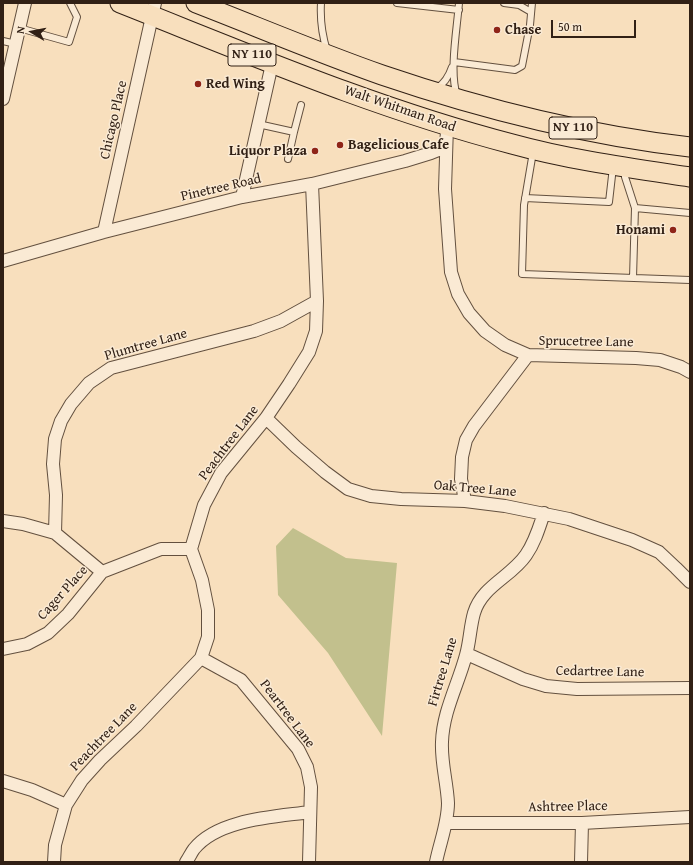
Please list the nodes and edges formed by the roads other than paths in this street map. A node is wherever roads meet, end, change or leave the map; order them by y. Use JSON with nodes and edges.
{"nodes":[{"id":1,"x":25,"y":3,"type":"edge"},
{"id":2,"x":70,"y":3,"type":"edge"},
{"id":3,"x":120,"y":3,"type":"edge"},
{"id":4,"x":196,"y":3,"type":"edge"},
{"id":5,"x":321,"y":3,"type":"edge"},
{"id":6,"x":397,"y":3,"type":"edge"},
{"id":7,"x":504,"y":3,"type":"edge"},
{"id":8,"x":532,"y":3,"type":"edge"},
{"id":9,"x":460,"y":5,"type":"edge"},
{"id":10,"x":153,"y":9,"type":"edge"},
{"id":11,"x":531,"y":12,"type":"junction"},
{"id":12,"x":19,"y":28,"type":"junction"},
{"id":13,"x":3,"y":41,"type":"edge"},
{"id":14,"x":16,"y":44,"type":"junction"},
{"id":15,"x":328,"y":54,"type":"junction"},
{"id":16,"x":454,"y":62,"type":"junction"},
{"id":17,"x":272,"y":64,"type":"junction"},
{"id":18,"x":446,"y":95,"type":"junction"},
{"id":19,"x":3,"y":100,"type":"edge"},
{"id":20,"x":301,"y":105,"type":"dead end"},
{"id":21,"x":388,"y":107,"type":"junction"},
{"id":22,"x":258,"y":124,"type":"junction"},
{"id":23,"x":550,"y":124,"type":"junction"},
{"id":24,"x":447,"y":126,"type":"junction"},
{"id":25,"x":294,"y":132,"type":"junction"},
{"id":26,"x":690,"y":146,"type":"edge"},
{"id":27,"x":446,"y":147,"type":"junction"},
{"id":28,"x":534,"y":149,"type":"junction"},
{"id":29,"x":288,"y":159,"type":"dead end"},
{"id":30,"x":620,"y":166,"type":"junction"},
{"id":31,"x":690,"y":177,"type":"edge"},
{"id":32,"x":312,"y":184,"type":"junction"},
{"id":33,"x":242,"y":197,"type":"junction"},
{"id":34,"x":524,"y":201,"type":"junction"},
{"id":35,"x":635,"y":208,"type":"junction"},
{"id":36,"x":690,"y":213,"type":"edge"},
{"id":37,"x":104,"y":232,"type":"junction"},
{"id":38,"x":3,"y":261,"type":"edge"},
{"id":39,"x":633,"y":278,"type":"junction"},
{"id":40,"x":690,"y":280,"type":"edge"},
{"id":41,"x":317,"y":301,"type":"junction"},
{"id":42,"x":528,"y":355,"type":"junction"},
{"id":43,"x":690,"y":372,"type":"edge"},
{"id":44,"x":266,"y":418,"type":"junction"},
{"id":45,"x":465,"y":501,"type":"junction"},
{"id":46,"x":544,"y":514,"type":"junction"},
{"id":47,"x":3,"y":521,"type":"edge"},
{"id":48,"x":55,"y":533,"type":"junction"},
{"id":49,"x":191,"y":549,"type":"junction"},
{"id":50,"x":102,"y":572,"type":"junction"},
{"id":51,"x":690,"y":582,"type":"edge"},
{"id":52,"x":3,"y":649,"type":"edge"},
{"id":53,"x":467,"y":654,"type":"junction"},
{"id":54,"x":201,"y":658,"type":"junction"},
{"id":55,"x":690,"y":688,"type":"edge"},
{"id":56,"x":3,"y":781,"type":"edge"},
{"id":57,"x":66,"y":805,"type":"junction"},
{"id":58,"x":310,"y":812,"type":"junction"},
{"id":59,"x":690,"y":817,"type":"edge"},
{"id":60,"x":446,"y":823,"type":"junction"},
{"id":61,"x":582,"y":823,"type":"junction"},
{"id":62,"x":54,"y":862,"type":"edge"},
{"id":63,"x":186,"y":862,"type":"edge"},
{"id":64,"x":309,"y":862,"type":"edge"},
{"id":65,"x":436,"y":862,"type":"edge"},
{"id":66,"x":581,"y":862,"type":"edge"}],
"edges":[{"from":1,"to":12,"type":"street"},
{"from":2,"to":12,"type":"lane"},
{"from":3,"to":10,"type":"main road","name":"Walt Whitman Road","number":"NY 110"},
{"from":4,"to":15,"type":"main road","name":"Walt Whitman Road","number":"NY 110"},
{"from":5,"to":15,"type":"lane"},
{"from":6,"to":9,"type":"lane"},
{"from":7,"to":11,"type":"lane"},
{"from":8,"to":11,"type":"lane"},
{"from":9,"to":16,"type":"lane"},
{"from":10,"to":17,"type":"main road","name":"Walt Whitman Road","number":"NY 110"},
{"from":10,"to":37,"type":"street","name":"Chicago Place"},
{"from":11,"to":16,"type":"lane"},
{"from":12,"to":14,"type":"street"},
{"from":13,"to":14,"type":"lane"},
{"from":14,"to":19,"type":"street"},
{"from":15,"to":18,"type":"main road","name":"Walt Whitman Road","number":"NY 110"},
{"from":16,"to":18,"type":"lane"},
{"from":16,"to":18,"type":"lane"},
{"from":17,"to":21,"type":"main road","name":"Walt Whitman Road","number":"NY 110"},
{"from":17,"to":22,"type":"street"},
{"from":18,"to":21,"type":"main road"},
{"from":18,"to":23,"type":"main road","name":"Walt Whitman Road","number":"NY 110"},
{"from":20,"to":25,"type":"lane"},
{"from":21,"to":24,"type":"main road","name":"Walt Whitman Road","number":"NY 110"},
{"from":22,"to":25,"type":"lane"},
{"from":22,"to":33,"type":"street"},
{"from":23,"to":24,"type":"main road"},
{"from":23,"to":26,"type":"main road","name":"Walt Whitman Road","number":"NY 110"},
{"from":24,"to":27,"type":"street","name":"Sprucetree Lane"},
{"from":24,"to":28,"type":"main road","name":"Walt Whitman Road","number":"NY 110"},
{"from":25,"to":29,"type":"lane"},
{"from":27,"to":32,"type":"street","name":"Pinetree Road"},
{"from":27,"to":42,"type":"street","name":"Sprucetree Lane"},
{"from":28,"to":30,"type":"main road","name":"Walt Whitman Road","number":"NY 110"},
{"from":28,"to":34,"type":"lane"},
{"from":30,"to":31,"type":"main road","name":"Walt Whitman Road","number":"NY 110"},
{"from":30,"to":34,"type":"lane"},
{"from":30,"to":35,"type":"lane"},
{"from":32,"to":33,"type":"street","name":"Pinetree Road"},
{"from":32,"to":41,"type":"street","name":"Peachtree Lane"},
{"from":33,"to":37,"type":"street","name":"Pinetree Road"},
{"from":34,"to":39,"type":"lane"},
{"from":35,"to":36,"type":"lane"},
{"from":35,"to":39,"type":"lane"},
{"from":37,"to":38,"type":"street","name":"Pinetree Road"},
{"from":39,"to":40,"type":"lane"},
{"from":41,"to":44,"type":"street","name":"Peachtree Lane"},
{"from":41,"to":48,"type":"street","name":"Plumtree Lane"},
{"from":42,"to":43,"type":"street","name":"Sprucetree Lane"},
{"from":42,"to":45,"type":"street"},
{"from":44,"to":45,"type":"street","name":"Oak Tree Lane"},
{"from":44,"to":49,"type":"street","name":"Peachtree Lane"},
{"from":45,"to":46,"type":"street","name":"Oak Tree Lane"},
{"from":46,"to":51,"type":"street","name":"Oak Tree Lane"},
{"from":46,"to":53,"type":"street","name":"Firtree Lane"},
{"from":47,"to":48,"type":"street"},
{"from":48,"to":50,"type":"street"},
{"from":49,"to":50,"type":"street","name":"Cager Place"},
{"from":49,"to":54,"type":"street","name":"Peachtree Lane"},
{"from":50,"to":52,"type":"street","name":"Cager Place"},
{"from":53,"to":55,"type":"street","name":"Cedartree Lane"},
{"from":53,"to":60,"type":"street","name":"Firtree Lane"},
{"from":54,"to":57,"type":"street","name":"Peachtree Lane"},
{"from":54,"to":58,"type":"street","name":"Peartree Lane"},
{"from":56,"to":57,"type":"street"},
{"from":57,"to":62,"type":"street","name":"Peachtree Lane"},
{"from":58,"to":63,"type":"street"},
{"from":58,"to":64,"type":"street","name":"Peartree Lane"},
{"from":59,"to":61,"type":"street","name":"Ashtree Place"},
{"from":60,"to":61,"type":"street","name":"Ashtree Place"},
{"from":60,"to":65,"type":"street","name":"Firtree Lane"},
{"from":61,"to":66,"type":"street"}]}
